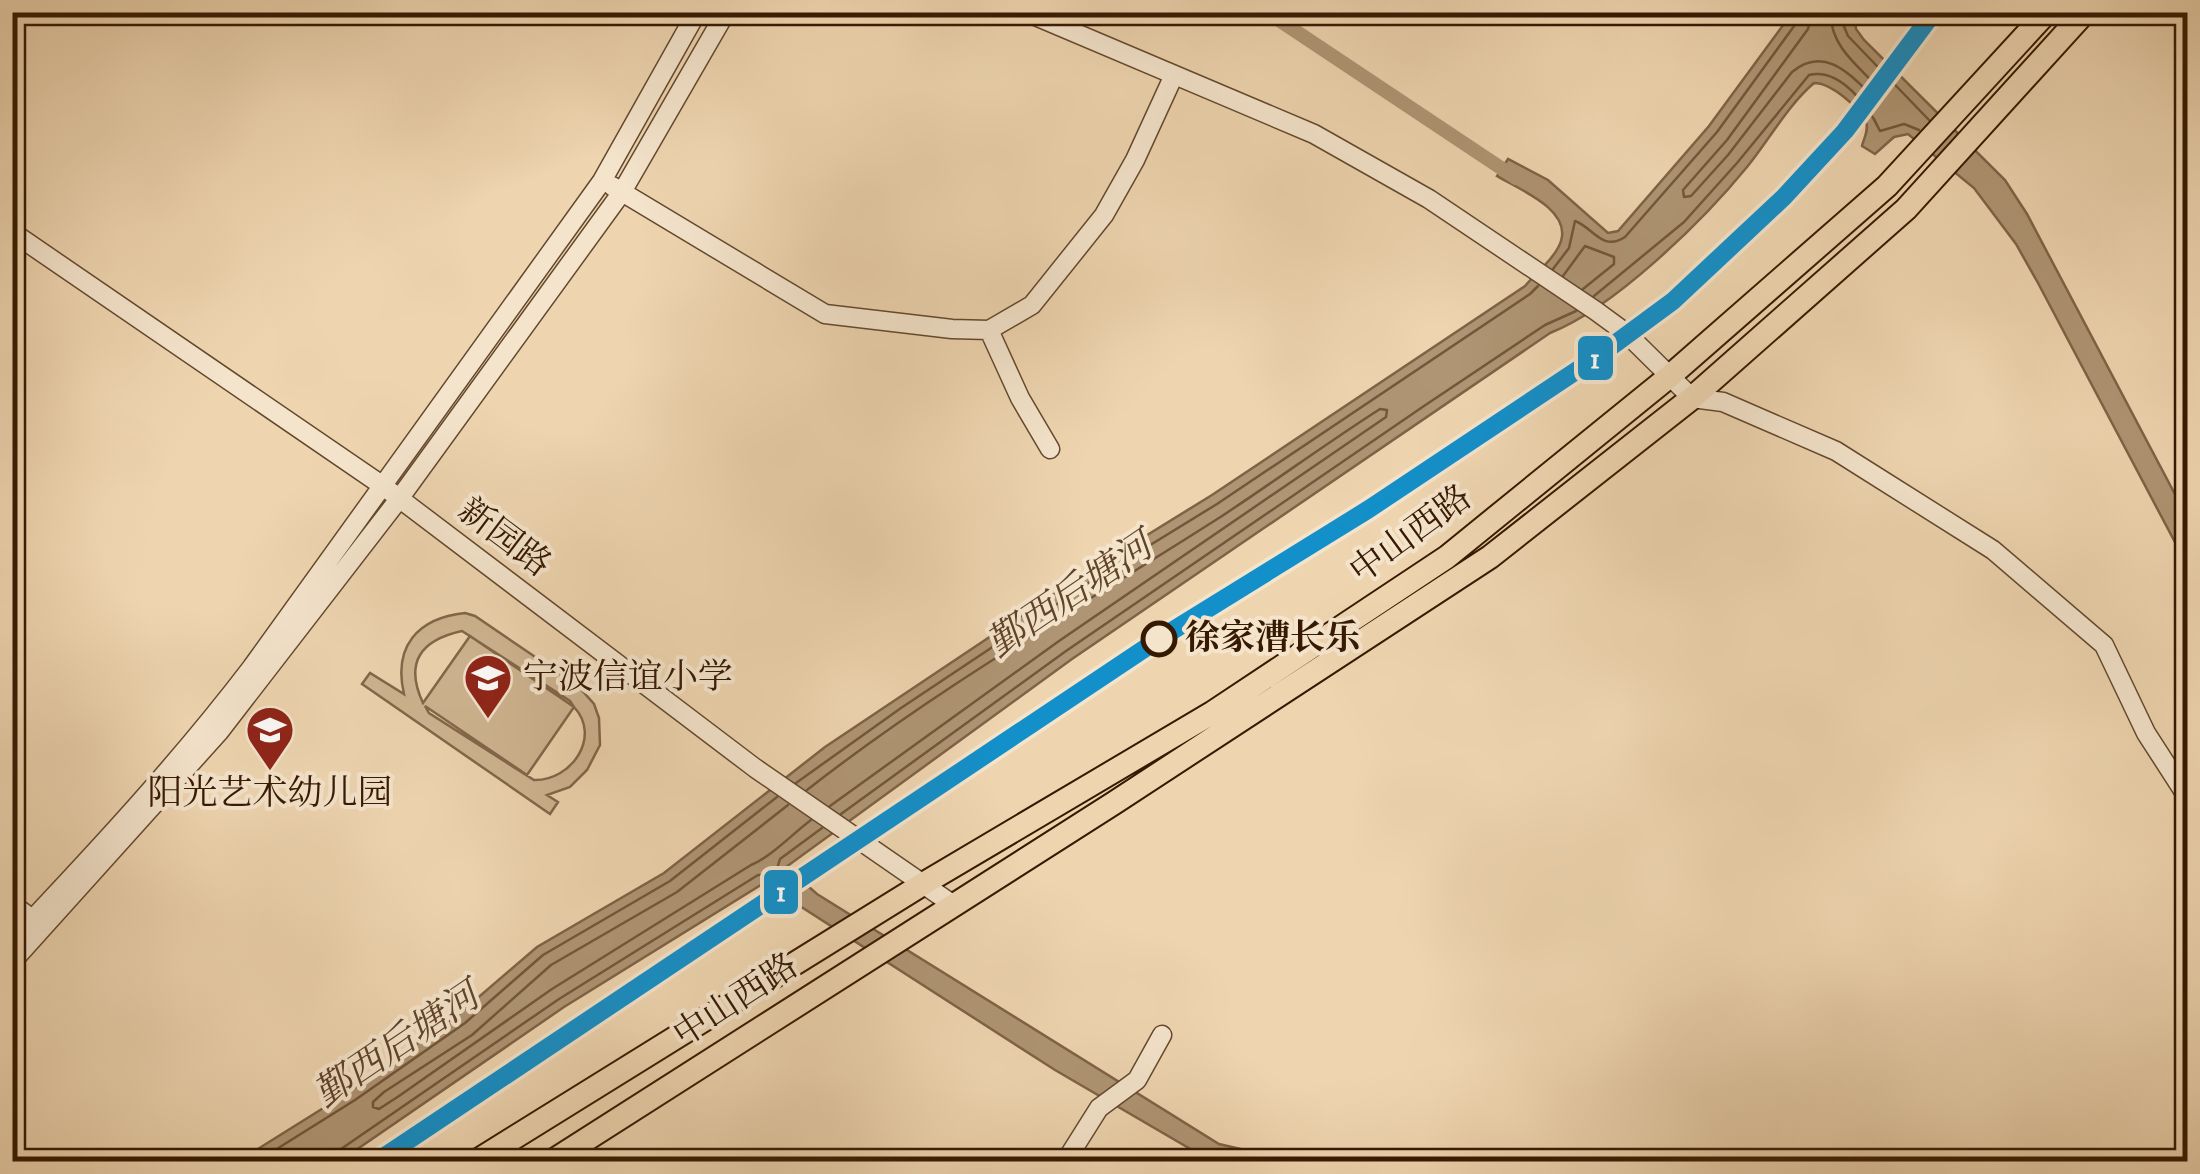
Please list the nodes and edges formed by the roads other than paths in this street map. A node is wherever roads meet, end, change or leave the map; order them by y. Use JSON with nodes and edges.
{"nodes":[{"id":1,"x":697,"y":12,"type":"edge"},
{"id":2,"x":726,"y":12,"type":"edge"},
{"id":3,"x":1026,"y":12,"type":"edge"},
{"id":4,"x":2047,"y":12,"type":"edge"},
{"id":5,"x":2085,"y":12,"type":"edge"},
{"id":6,"x":1174,"y":75,"type":"junction"},
{"id":7,"x":602,"y":181,"type":"junction"},
{"id":8,"x":622,"y":192,"type":"junction"},
{"id":9,"x":12,"y":232,"type":"edge"},
{"id":10,"x":989,"y":330,"type":"junction"},
{"id":11,"x":1670,"y":376,"type":"junction"},
{"id":12,"x":1692,"y":398,"type":"junction"},
{"id":13,"x":1050,"y":449,"type":"dead end"},
{"id":14,"x":383,"y":486,"type":"junction"},
{"id":15,"x":399,"y":500,"type":"junction"},
{"id":16,"x":2188,"y":798,"type":"edge"},
{"id":17,"x":924,"y":884,"type":"junction"},
{"id":18,"x":12,"y":904,"type":"edge"},
{"id":19,"x":952,"y":904,"type":"junction"},
{"id":20,"x":26,"y":931,"type":"edge"},
{"id":21,"x":12,"y":962,"type":"edge"},
{"id":22,"x":1162,"y":1036,"type":"dead end"},
{"id":23,"x":476,"y":1162,"type":"edge"},
{"id":24,"x":551,"y":1162,"type":"edge"},
{"id":25,"x":1065,"y":1162,"type":"edge"}],
"edges":[{"from":1,"to":7,"type":"street"},
{"from":2,"to":8,"type":"street"},
{"from":3,"to":6,"type":"street"},
{"from":4,"to":11,"type":"main road","name":"中山西路"},
{"from":5,"to":12,"type":"main road","name":"中山西路"},
{"from":6,"to":10,"type":"street"},
{"from":6,"to":11,"type":"street"},
{"from":7,"to":8,"type":"street"},
{"from":7,"to":14,"type":"street"},
{"from":8,"to":10,"type":"street"},
{"from":8,"to":15,"type":"street"},
{"from":9,"to":14,"type":"street","name":"新园路"},
{"from":10,"to":13,"type":"street"},
{"from":11,"to":12,"type":"street"},
{"from":11,"to":17,"type":"main road","name":"中山西路"},
{"from":12,"to":16,"type":"street"},
{"from":12,"to":19,"type":"main road","name":"中山西路"},
{"from":14,"to":15,"type":"street","name":"新园路"},
{"from":14,"to":20,"type":"street"},
{"from":15,"to":17,"type":"street","name":"新园路"},
{"from":15,"to":20,"type":"street"},
{"from":17,"to":19,"type":"street","name":"新园路"},
{"from":17,"to":23,"type":"main road","name":"中山西路"},
{"from":18,"to":20,"type":"street"},
{"from":19,"to":24,"type":"main road","name":"中山西路"},
{"from":20,"to":21,"type":"street"},
{"from":22,"to":25,"type":"street"}]}
